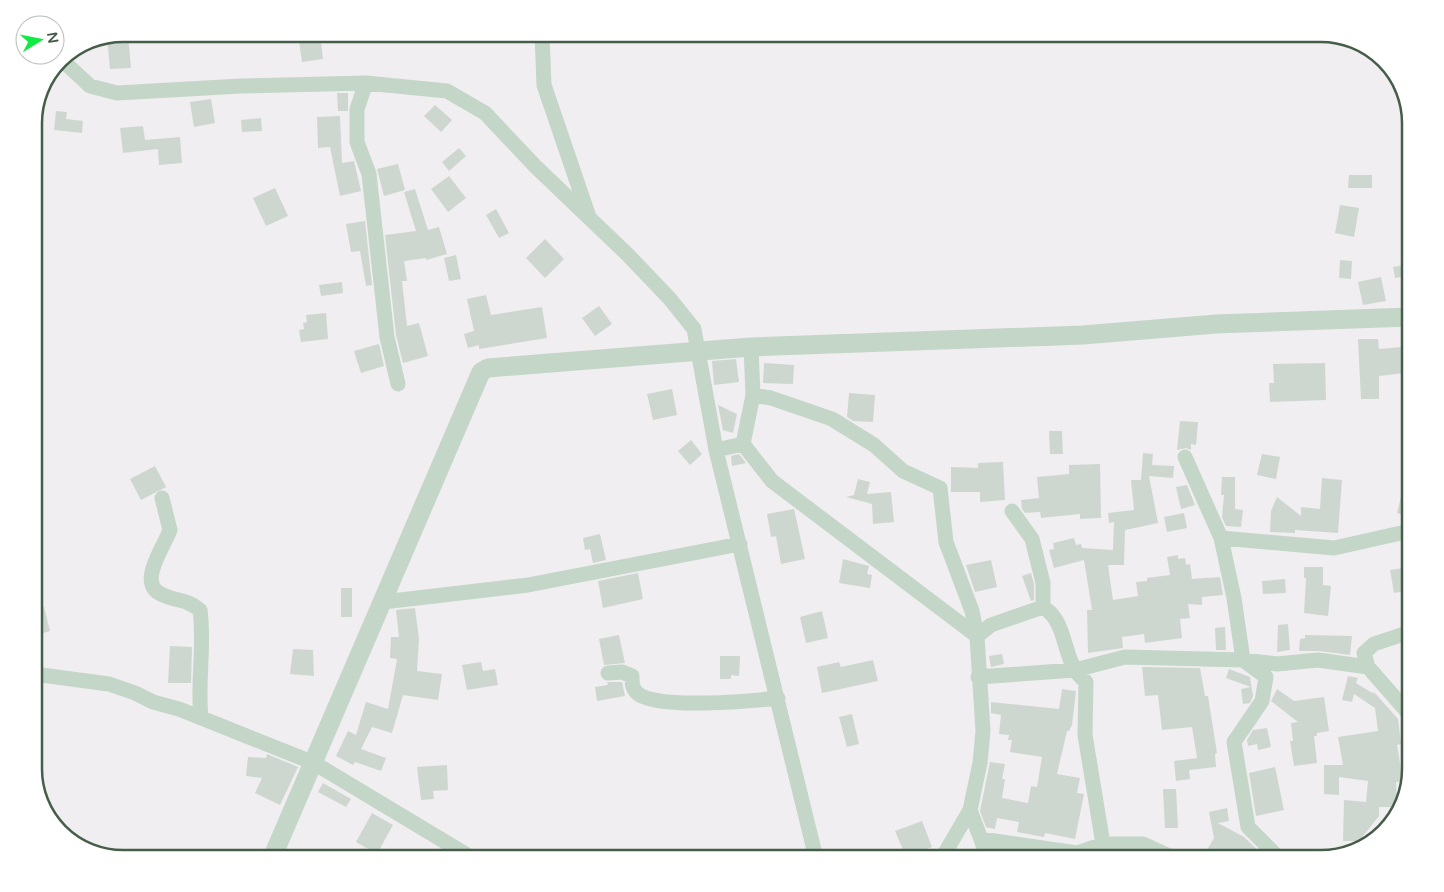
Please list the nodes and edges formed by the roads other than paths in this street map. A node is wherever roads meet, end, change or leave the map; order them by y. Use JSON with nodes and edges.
{"nodes":[{"id":1,"x":542,"y":42,"type":"edge"},
{"id":2,"x":68,"y":65,"type":"edge"},
{"id":3,"x":366,"y":83,"type":"junction"},
{"id":4,"x":591,"y":220,"type":"junction"},
{"id":5,"x":1401,"y":317,"type":"edge"},
{"id":6,"x":751,"y":347,"type":"junction"},
{"id":7,"x":697,"y":353,"type":"junction"},
{"id":8,"x":398,"y":384,"type":"dead end"},
{"id":9,"x":754,"y":395,"type":"junction"},
{"id":10,"x":743,"y":444,"type":"junction"},
{"id":11,"x":716,"y":450,"type":"junction"},
{"id":12,"x":1185,"y":457,"type":"dead end"},
{"id":13,"x":162,"y":498,"type":"dead end"},
{"id":14,"x":1012,"y":511,"type":"dead end"},
{"id":15,"x":1402,"y":533,"type":"edge"},
{"id":16,"x":1221,"y":538,"type":"junction"},
{"id":17,"x":740,"y":544,"type":"junction"},
{"id":18,"x":383,"y":602,"type":"junction"},
{"id":19,"x":1043,"y":607,"type":"junction"},
{"id":20,"x":1402,"y":635,"type":"edge"},
{"id":21,"x":977,"y":636,"type":"junction"},
{"id":22,"x":1243,"y":660,"type":"junction"},
{"id":23,"x":1368,"y":667,"type":"junction"},
{"id":24,"x":1075,"y":670,"type":"junction"},
{"id":25,"x":608,"y":673,"type":"dead end"},
{"id":26,"x":43,"y":675,"type":"edge"},
{"id":27,"x":978,"y":677,"type":"junction"},
{"id":28,"x":778,"y":698,"type":"junction"},
{"id":29,"x":1402,"y":706,"type":"edge"},
{"id":30,"x":201,"y":718,"type":"junction"},
{"id":31,"x":314,"y":763,"type":"junction"},
{"id":32,"x":970,"y":810,"type":"junction"},
{"id":33,"x":981,"y":839,"type":"junction"},
{"id":34,"x":276,"y":849,"type":"edge"},
{"id":35,"x":457,"y":849,"type":"edge"},
{"id":36,"x":814,"y":849,"type":"edge"},
{"id":37,"x":947,"y":849,"type":"edge"},
{"id":38,"x":985,"y":849,"type":"edge"},
{"id":39,"x":1050,"y":849,"type":"edge"},
{"id":40,"x":1105,"y":849,"type":"edge"},
{"id":41,"x":1116,"y":849,"type":"edge"},
{"id":42,"x":1154,"y":849,"type":"edge"},
{"id":43,"x":1270,"y":849,"type":"edge"}],
"edges":[{"from":1,"to":4,"type":"street"},
{"from":2,"to":3,"type":"street"},
{"from":3,"to":4,"type":"street"},
{"from":3,"to":8,"type":"street"},
{"from":4,"to":7,"type":"street"},
{"from":5,"to":6,"type":"street"},
{"from":6,"to":7,"type":"street"},
{"from":6,"to":9,"type":"street"},
{"from":7,"to":11,"type":"street"},
{"from":7,"to":18,"type":"street"},
{"from":9,"to":10,"type":"street"},
{"from":9,"to":21,"type":"street"},
{"from":10,"to":11,"type":"street"},
{"from":10,"to":21,"type":"street"},
{"from":11,"to":17,"type":"street"},
{"from":12,"to":16,"type":"street"},
{"from":13,"to":30,"type":"street"},
{"from":14,"to":19,"type":"street"},
{"from":15,"to":16,"type":"street"},
{"from":16,"to":22,"type":"street"},
{"from":17,"to":18,"type":"street"},
{"from":17,"to":28,"type":"street"},
{"from":18,"to":31,"type":"street"},
{"from":19,"to":21,"type":"street"},
{"from":19,"to":24,"type":"street"},
{"from":20,"to":23,"type":"street"},
{"from":21,"to":27,"type":"street"},
{"from":22,"to":23,"type":"street"},
{"from":22,"to":24,"type":"street"},
{"from":22,"to":43,"type":"street"},
{"from":23,"to":29,"type":"street"},
{"from":24,"to":27,"type":"street"},
{"from":24,"to":40,"type":"street"},
{"from":25,"to":28,"type":"street"},
{"from":26,"to":30,"type":"street"},
{"from":27,"to":32,"type":"street"},
{"from":28,"to":36,"type":"street"},
{"from":30,"to":31,"type":"street"},
{"from":31,"to":34,"type":"street"},
{"from":31,"to":35,"type":"street"},
{"from":32,"to":33,"type":"street"},
{"from":32,"to":37,"type":"street"},
{"from":33,"to":38,"type":"street"},
{"from":33,"to":39,"type":"street"},
{"from":41,"to":42,"type":"street"}]}
